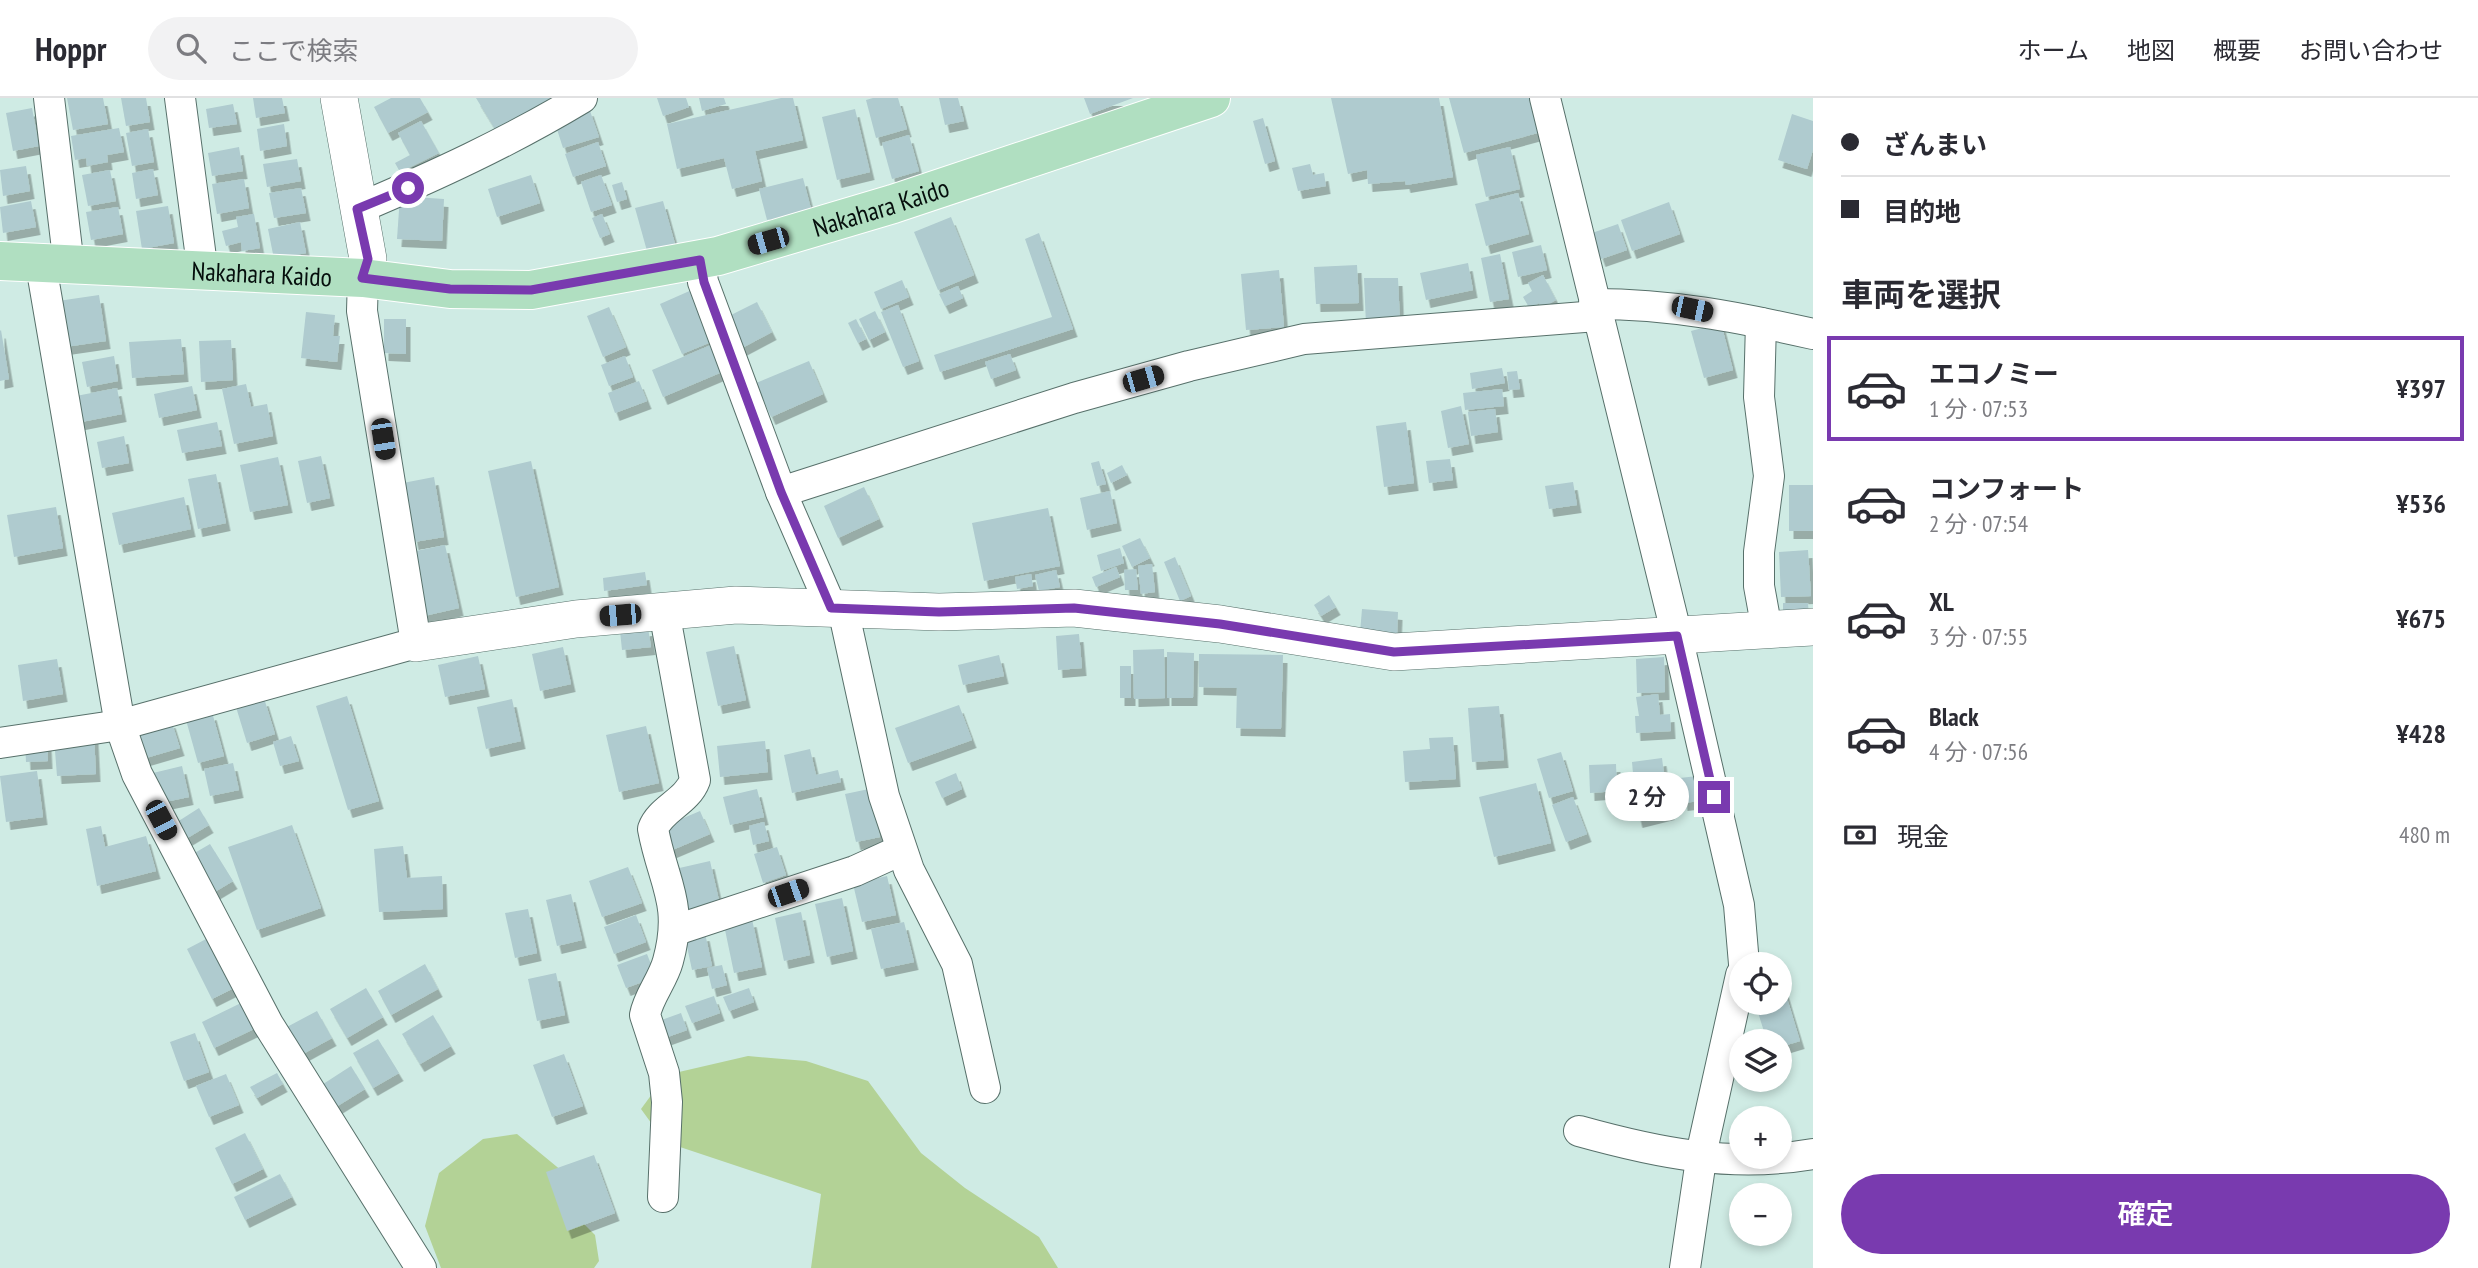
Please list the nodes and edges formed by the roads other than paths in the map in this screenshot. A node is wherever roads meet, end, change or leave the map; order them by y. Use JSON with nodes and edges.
{"nodes":[{"id":1,"x":49,"y":98,"type":"edge"},
{"id":2,"x":180,"y":98,"type":"edge"},
{"id":3,"x":339,"y":98,"type":"edge"},
{"id":4,"x":582,"y":98,"type":"edge"},
{"id":5,"x":1211,"y":98,"type":"edge"},
{"id":6,"x":1545,"y":98,"type":"edge"},
{"id":7,"x":357,"y":209,"type":"junction"},
{"id":8,"x":700,"y":260,"type":"junction"},
{"id":9,"x":0,"y":261,"type":"edge"},
{"id":10,"x":56,"y":265,"type":"junction"},
{"id":11,"x":203,"y":273,"type":"junction"},
{"id":12,"x":362,"y":278,"type":"junction"},
{"id":13,"x":1596,"y":310,"type":"junction"},
{"id":14,"x":1761,"y":323,"type":"junction"},
{"id":15,"x":1813,"y":334,"type":"edge"},
{"id":16,"x":781,"y":492,"type":"junction"},
{"id":17,"x":837,"y":609,"type":"junction"},
{"id":18,"x":664,"y":611,"type":"junction"},
{"id":19,"x":1813,"y":627,"type":"edge"},
{"id":20,"x":1766,"y":630,"type":"junction"},
{"id":21,"x":1677,"y":636,"type":"junction"},
{"id":22,"x":415,"y":643,"type":"junction"},
{"id":23,"x":120,"y":725,"type":"junction"},
{"id":24,"x":0,"y":743,"type":"edge"},
{"id":25,"x":901,"y":850,"type":"junction"},
{"id":26,"x":676,"y":930,"type":"junction"},
{"id":27,"x":1743,"y":952,"type":"edge"},
{"id":28,"x":1732,"y":1015,"type":"edge"},
{"id":29,"x":985,"y":1088,"type":"dead end"},
{"id":30,"x":1579,"y":1131,"type":"dead end"},
{"id":31,"x":1813,"y":1154,"type":"edge"},
{"id":32,"x":1701,"y":1159,"type":"junction"},
{"id":33,"x":663,"y":1197,"type":"dead end"},
{"id":34,"x":421,"y":1268,"type":"edge"},
{"id":35,"x":1685,"y":1268,"type":"edge"}],
"edges":[{"from":1,"to":10,"type":"street"},
{"from":2,"to":11,"type":"street"},
{"from":3,"to":7,"type":"street"},
{"from":4,"to":7,"type":"street"},
{"from":5,"to":8,"type":"main road","name":"Nakahara Kaido"},
{"from":6,"to":13,"type":"street"},
{"from":7,"to":12,"type":"street"},
{"from":8,"to":12,"type":"main road","name":"Nakahara Kaido"},
{"from":8,"to":16,"type":"street"},
{"from":9,"to":10,"type":"main road","name":"Nakahara Kaido"},
{"from":10,"to":11,"type":"main road","name":"Nakahara Kaido"},
{"from":10,"to":23,"type":"street"},
{"from":11,"to":12,"type":"main road","name":"Nakahara Kaido"},
{"from":12,"to":22,"type":"street"},
{"from":13,"to":14,"type":"street"},
{"from":13,"to":16,"type":"street"},
{"from":13,"to":21,"type":"street"},
{"from":14,"to":15,"type":"street"},
{"from":14,"to":20,"type":"street"},
{"from":16,"to":17,"type":"street"},
{"from":17,"to":18,"type":"street"},
{"from":17,"to":21,"type":"street"},
{"from":17,"to":25,"type":"street"},
{"from":18,"to":22,"type":"street"},
{"from":18,"to":26,"type":"street"},
{"from":19,"to":20,"type":"street"},
{"from":20,"to":21,"type":"street"},
{"from":21,"to":27,"type":"street"},
{"from":22,"to":23,"type":"street"},
{"from":23,"to":24,"type":"street"},
{"from":23,"to":34,"type":"street"},
{"from":25,"to":26,"type":"street"},
{"from":25,"to":29,"type":"street"},
{"from":26,"to":33,"type":"street"},
{"from":28,"to":32,"type":"street"},
{"from":30,"to":32,"type":"street"},
{"from":31,"to":32,"type":"street"},
{"from":32,"to":35,"type":"street"}]}
